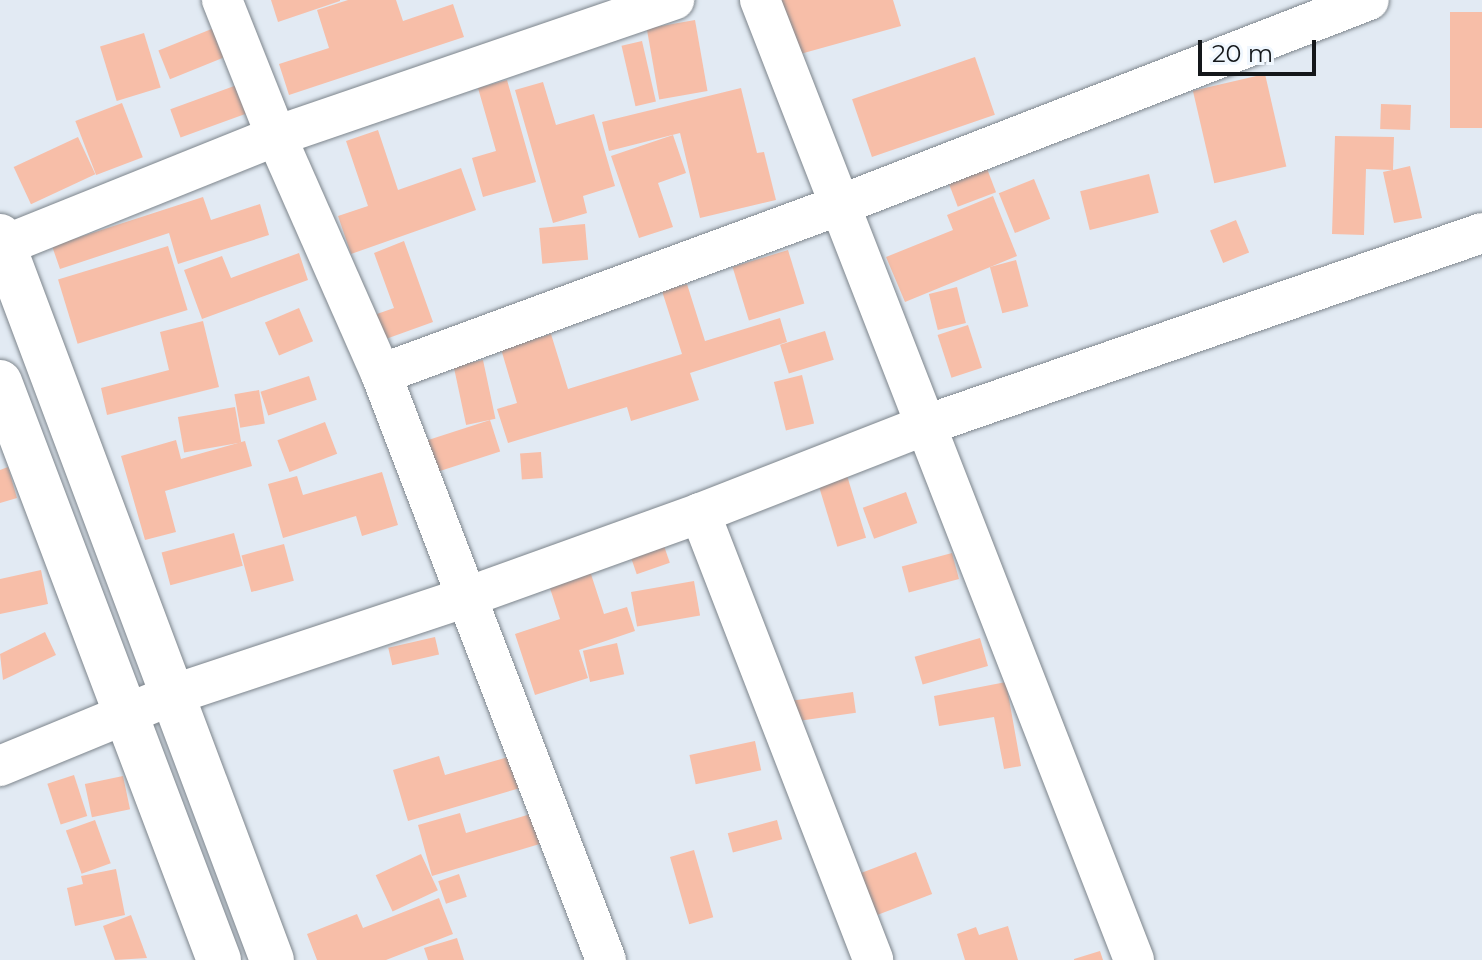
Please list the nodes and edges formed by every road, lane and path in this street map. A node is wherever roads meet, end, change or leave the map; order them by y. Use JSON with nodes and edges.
{"nodes":[{"id":1,"x":222,"y":0,"type":"edge"},
{"id":2,"x":674,"y":0,"type":"edge"},
{"id":3,"x":760,"y":0,"type":"edge"},
{"id":4,"x":1369,"y":0,"type":"edge"},
{"id":5,"x":276,"y":136,"type":"junction"},
{"id":6,"x":840,"y":205,"type":"junction"},
{"id":7,"x":1482,"y":233,"type":"edge"},
{"id":8,"x":1,"y":243,"type":"edge"},
{"id":9,"x":381,"y":374,"type":"junction"},
{"id":10,"x":0,"y":382,"type":"edge"},
{"id":11,"x":926,"y":425,"type":"junction"},
{"id":12,"x":700,"y":513,"type":"junction"},
{"id":13,"x":467,"y":597,"type":"junction"},
{"id":14,"x":172,"y":695,"type":"junction"},
{"id":15,"x":126,"y":716,"type":"junction"},
{"id":16,"x":0,"y":766,"type":"edge"},
{"id":17,"x":219,"y":960,"type":"edge"},
{"id":18,"x":272,"y":960,"type":"edge"},
{"id":19,"x":606,"y":960,"type":"edge"},
{"id":20,"x":873,"y":960,"type":"edge"},
{"id":21,"x":1134,"y":960,"type":"edge"}],
"edges":[{"from":1,"to":5,"type":"street"},
{"from":2,"to":5,"type":"street"},
{"from":3,"to":6,"type":"street"},
{"from":4,"to":6,"type":"street"},
{"from":5,"to":8,"type":"street"},
{"from":5,"to":9,"type":"street"},
{"from":6,"to":9,"type":"street"},
{"from":6,"to":11,"type":"street"},
{"from":7,"to":11,"type":"street"},
{"from":8,"to":14,"type":"street"},
{"from":9,"to":13,"type":"street"},
{"from":10,"to":15,"type":"street"},
{"from":11,"to":12,"type":"street"},
{"from":11,"to":21,"type":"street"},
{"from":12,"to":13,"type":"street"},
{"from":12,"to":20,"type":"street"},
{"from":13,"to":14,"type":"street"},
{"from":13,"to":19,"type":"street"},
{"from":14,"to":15,"type":"street"},
{"from":14,"to":18,"type":"street"},
{"from":15,"to":16,"type":"street"},
{"from":15,"to":17,"type":"street"}]}
